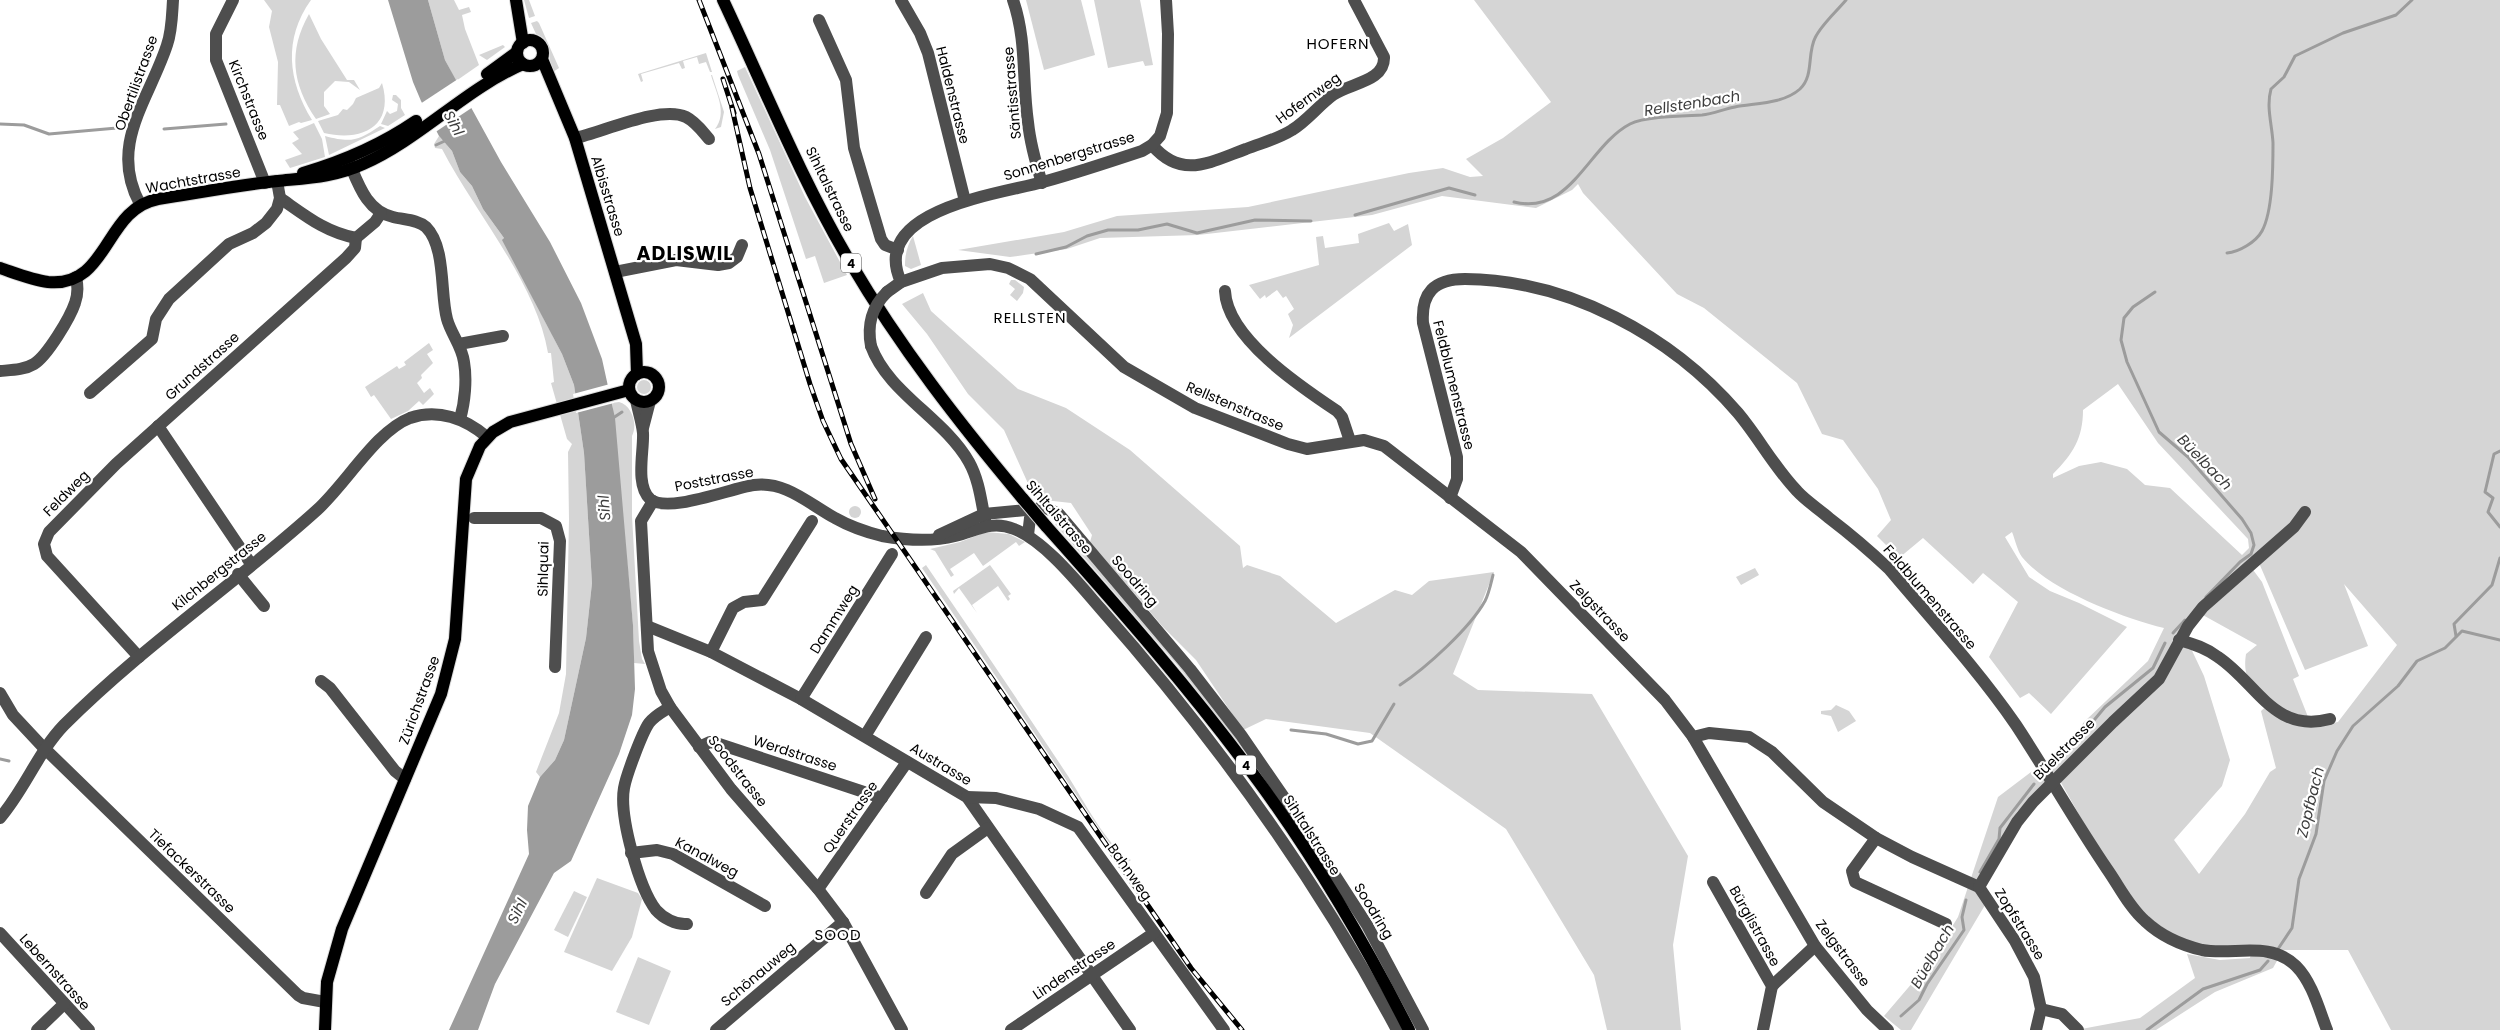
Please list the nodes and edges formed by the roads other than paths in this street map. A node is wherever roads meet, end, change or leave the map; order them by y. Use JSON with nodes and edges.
{"nodes":[{"id":1,"x":173,"y":0,"type":"edge"},
{"id":2,"x":233,"y":0,"type":"edge"},
{"id":3,"x":723,"y":0,"type":"edge"},
{"id":4,"x":901,"y":0,"type":"edge"},
{"id":5,"x":1014,"y":0,"type":"edge"},
{"id":6,"x":1166,"y":0,"type":"edge"},
{"id":7,"x":1354,"y":0,"type":"edge"},
{"id":8,"x":516,"y":1,"type":"edge"},
{"id":9,"x":819,"y":20,"type":"dead end"},
{"id":10,"x":525,"y":45,"type":"junction"},
{"id":11,"x":532,"y":63,"type":"junction"},
{"id":12,"x":482,"y":82,"type":"junction"},
{"id":13,"x":576,"y":138,"type":"junction"},
{"id":14,"x":709,"y":139,"type":"dead end"},
{"id":15,"x":1152,"y":145,"type":"junction"},
{"id":16,"x":350,"y":163,"type":"junction"},
{"id":17,"x":271,"y":182,"type":"junction"},
{"id":18,"x":1042,"y":183,"type":"junction"},
{"id":19,"x":280,"y":198,"type":"junction"},
{"id":20,"x":965,"y":201,"type":"junction"},
{"id":21,"x":140,"y":204,"type":"junction"},
{"id":22,"x":381,"y":213,"type":"junction"},
{"id":23,"x":356,"y":238,"type":"junction"},
{"id":24,"x":742,"y":245,"type":"dead end"},
{"id":25,"x":898,"y":250,"type":"junction"},
{"id":26,"x":0,"y":268,"type":"edge"},
{"id":27,"x":615,"y":272,"type":"junction"},
{"id":28,"x":76,"y":277,"type":"junction"},
{"id":29,"x":901,"y":282,"type":"junction"},
{"id":30,"x":1225,"y":291,"type":"dead end"},
{"id":31,"x":503,"y":336,"type":"dead end"},
{"id":32,"x":459,"y":344,"type":"junction"},
{"id":33,"x":0,"y":371,"type":"edge"},
{"id":34,"x":642,"y":373,"type":"junction"},
{"id":35,"x":90,"y":393,"type":"dead end"},
{"id":36,"x":628,"y":394,"type":"junction"},
{"id":37,"x":650,"y":401,"type":"junction"},
{"id":38,"x":460,"y":419,"type":"junction"},
{"id":39,"x":158,"y":426,"type":"junction"},
{"id":40,"x":643,"y":430,"type":"junction"},
{"id":41,"x":487,"y":437,"type":"junction"},
{"id":42,"x":1350,"y":441,"type":"junction"},
{"id":43,"x":1450,"y":498,"type":"junction"},
{"id":44,"x":653,"y":501,"type":"junction"},
{"id":45,"x":1039,"y":508,"type":"junction"},
{"id":46,"x":2304,"y":512,"type":"dead end"},
{"id":47,"x":474,"y":518,"type":"dead end"},
{"id":48,"x":812,"y":520,"type":"dead end"},
{"id":49,"x":985,"y":520,"type":"junction"},
{"id":50,"x":1028,"y":536,"type":"junction"},
{"id":51,"x":892,"y":554,"type":"dead end"},
{"id":52,"x":251,"y":564,"type":"junction"},
{"id":53,"x":238,"y":574,"type":"junction"},
{"id":54,"x":264,"y":606,"type":"dead end"},
{"id":55,"x":647,"y":626,"type":"junction"},
{"id":56,"x":926,"y":637,"type":"dead end"},
{"id":57,"x":2179,"y":640,"type":"junction"},
{"id":58,"x":711,"y":652,"type":"junction"},
{"id":59,"x":139,"y":657,"type":"junction"},
{"id":60,"x":555,"y":667,"type":"dead end"},
{"id":61,"x":321,"y":681,"type":"dead end"},
{"id":62,"x":0,"y":693,"type":"edge"},
{"id":63,"x":801,"y":700,"type":"junction"},
{"id":64,"x":670,"y":707,"type":"junction"},
{"id":65,"x":2330,"y":720,"type":"dead end"},
{"id":66,"x":865,"y":736,"type":"junction"},
{"id":67,"x":1693,"y":737,"type":"junction"},
{"id":68,"x":699,"y":747,"type":"junction"},
{"id":69,"x":45,"y":748,"type":"junction"},
{"id":70,"x":907,"y":762,"type":"junction"},
{"id":71,"x":405,"y":779,"type":"junction"},
{"id":72,"x":2052,"y":781,"type":"junction"},
{"id":73,"x":967,"y":797,"type":"junction"},
{"id":74,"x":882,"y":798,"type":"junction"},
{"id":75,"x":0,"y":818,"type":"edge"},
{"id":76,"x":988,"y":828,"type":"junction"},
{"id":77,"x":1876,"y":838,"type":"junction"},
{"id":78,"x":632,"y":853,"type":"junction"},
{"id":79,"x":1713,"y":882,"type":"dead end"},
{"id":80,"x":1979,"y":887,"type":"junction"},
{"id":81,"x":818,"y":889,"type":"junction"},
{"id":82,"x":926,"y":893,"type":"dead end"},
{"id":83,"x":765,"y":906,"type":"dead end"},
{"id":84,"x":843,"y":922,"type":"junction"},
{"id":85,"x":687,"y":924,"type":"dead end"},
{"id":86,"x":1946,"y":924,"type":"dead end"},
{"id":87,"x":0,"y":933,"type":"edge"},
{"id":88,"x":1154,"y":933,"type":"junction"},
{"id":89,"x":1815,"y":946,"type":"junction"},
{"id":90,"x":1091,"y":975,"type":"junction"},
{"id":91,"x":1772,"y":986,"type":"junction"},
{"id":92,"x":325,"y":1002,"type":"junction"},
{"id":93,"x":64,"y":1004,"type":"junction"},
{"id":94,"x":2041,"y":1009,"type":"junction"},
{"id":95,"x":37,"y":1030,"type":"edge"},
{"id":96,"x":89,"y":1030,"type":"edge"},
{"id":97,"x":325,"y":1030,"type":"edge"},
{"id":98,"x":716,"y":1030,"type":"edge"},
{"id":99,"x":902,"y":1030,"type":"edge"},
{"id":100,"x":1011,"y":1030,"type":"edge"},
{"id":101,"x":1130,"y":1030,"type":"edge"},
{"id":102,"x":1224,"y":1030,"type":"edge"},
{"id":103,"x":1397,"y":1030,"type":"edge"},
{"id":104,"x":1410,"y":1030,"type":"edge"},
{"id":105,"x":1423,"y":1030,"type":"edge"},
{"id":106,"x":1763,"y":1030,"type":"edge"},
{"id":107,"x":1888,"y":1030,"type":"edge"},
{"id":108,"x":2036,"y":1030,"type":"edge"},
{"id":109,"x":2078,"y":1030,"type":"edge"},
{"id":110,"x":2327,"y":1030,"type":"edge"}],
"edges":[{"from":1,"to":21,"type":"street","name":"Obertilistrasse"},
{"from":2,"to":17,"type":"street","name":"Kirchstrasse"},
{"from":3,"to":104,"type":"main road","name":"Sihltalstrasse","number":"4","bridge":true},
{"from":4,"to":20,"type":"street","name":"Haldenstrasse"},
{"from":5,"to":18,"type":"street","name":"Säntisstrasse"},
{"from":6,"to":15,"type":"street","name":"Sonnenbergstrasse"},
{"from":7,"to":15,"type":"street","name":"Hofernweg"},
{"from":8,"to":10,"type":"main road"},
{"from":9,"to":25,"type":"street"},
{"from":10,"to":11,"type":"main road"},
{"from":10,"to":11,"type":"main road"},
{"from":10,"to":12,"type":"main road"},
{"from":11,"to":12,"type":"main road"},
{"from":11,"to":13,"type":"main road","name":"Albisstrasse"},
{"from":12,"to":16,"type":"main road","name":"Wachtstrasse"},
{"from":13,"to":14,"type":"street"},
{"from":13,"to":27,"type":"main road","name":"Albisstrasse"},
{"from":15,"to":18,"type":"street","name":"Sonnenbergstrasse"},
{"from":16,"to":17,"type":"main road","name":"Wachtstrasse"},
{"from":16,"to":22,"type":"street"},
{"from":17,"to":19,"type":"street","name":"Kirchstrasse"},
{"from":17,"to":21,"type":"main road","name":"Wachtstrasse"},
{"from":18,"to":20,"type":"street","name":"Sonnenbergstrasse"},
{"from":19,"to":23,"type":"street"},
{"from":19,"to":35,"type":"street"},
{"from":20,"to":25,"type":"street","name":"Sonnenbergstrasse"},
{"from":21,"to":28,"type":"main road","name":"Wachtstrasse"},
{"from":22,"to":23,"type":"street","name":"Grundstrasse"},
{"from":22,"to":32,"type":"street"},
{"from":23,"to":39,"type":"street","name":"Grundstrasse"},
{"from":24,"to":27,"type":"street"},
{"from":25,"to":29,"type":"street"},
{"from":26,"to":28,"type":"main road","name":"Wachtstrasse"},
{"from":27,"to":34,"type":"main road","name":"Albisstrasse"},
{"from":28,"to":33,"type":"street"},
{"from":29,"to":42,"type":"street","name":"Rellstenstrasse"},
{"from":29,"to":49,"type":"street","name":"Rellstenstrasse","bridge":true},
{"from":30,"to":42,"type":"street"},
{"from":31,"to":32,"type":"street"},
{"from":32,"to":38,"type":"street"},
{"from":34,"to":36,"type":"main road"},
{"from":34,"to":37,"type":"main road"},
{"from":36,"to":37,"type":"main road"},
{"from":36,"to":40,"type":"street"},
{"from":36,"to":41,"type":"main road","name":"Zürichstrasse"},
{"from":37,"to":40,"type":"street"},
{"from":38,"to":41,"type":"street","name":"Kilchbergstrasse"},
{"from":38,"to":52,"type":"street","name":"Kilchbergstrasse"},
{"from":39,"to":52,"type":"street"},
{"from":39,"to":59,"type":"street","name":"Feldweg"},
{"from":40,"to":44,"type":"street"},
{"from":41,"to":71,"type":"main road","name":"Zürichstrasse"},
{"from":42,"to":43,"type":"street","name":"Zelgstrasse"},
{"from":43,"to":67,"type":"street","name":"Zelgstrasse"},
{"from":43,"to":72,"type":"street","name":"Feldblumenstrasse"},
{"from":44,"to":49,"type":"street","name":"Poststrasse"},
{"from":44,"to":55,"type":"street","name":"Soodstrasse"},
{"from":45,"to":49,"type":"street","name":"Poststrasse"},
{"from":45,"to":50,"type":"street"},
{"from":45,"to":105,"type":"street","name":"Soodring"},
{"from":46,"to":57,"type":"street","name":"Büelstrasse"},
{"from":47,"to":60,"type":"street","name":"Sihlquai"},
{"from":48,"to":58,"type":"street"},
{"from":49,"to":50,"type":"street"},
{"from":50,"to":103,"type":"street"},
{"from":51,"to":63,"type":"street","name":"Dammweg"},
{"from":52,"to":53,"type":"street","name":"Kilchbergstrasse"},
{"from":53,"to":54,"type":"street"},
{"from":53,"to":59,"type":"street","name":"Kilchbergstrasse"},
{"from":55,"to":58,"type":"street","name":"Austrasse"},
{"from":55,"to":64,"type":"street","name":"Soodstrasse"},
{"from":56,"to":66,"type":"street"},
{"from":57,"to":65,"type":"street"},
{"from":57,"to":72,"type":"street","name":"Büelstrasse"},
{"from":58,"to":63,"type":"street","name":"Austrasse"},
{"from":59,"to":69,"type":"street","name":"Kilchbergstrasse"},
{"from":61,"to":71,"type":"street"},
{"from":62,"to":69,"type":"street","name":"Tiefackerstrasse"},
{"from":63,"to":66,"type":"street","name":"Austrasse"},
{"from":64,"to":68,"type":"street","name":"Soodstrasse"},
{"from":64,"to":78,"type":"street"},
{"from":66,"to":70,"type":"street","name":"Austrasse"},
{"from":67,"to":77,"type":"street","name":"Zopfstrasse"},
{"from":67,"to":89,"type":"street","name":"Zelgstrasse"},
{"from":68,"to":74,"type":"street","name":"Werdstrasse"},
{"from":68,"to":81,"type":"street","name":"Soodstrasse"},
{"from":69,"to":75,"type":"street","name":"Kilchbergstrasse"},
{"from":69,"to":92,"type":"street","name":"Tiefackerstrasse"},
{"from":70,"to":73,"type":"street","name":"Austrasse"},
{"from":70,"to":74,"type":"street","name":"Querstrasse"},
{"from":71,"to":92,"type":"main road","name":"Zürichstrasse"},
{"from":72,"to":80,"type":"street","name":"Büelstrasse"},
{"from":72,"to":110,"type":"street","name":"Feldblumenstrasse"},
{"from":73,"to":76,"type":"street","name":"Austrasse"},
{"from":73,"to":88,"type":"street","name":"Bahnweg"},
{"from":74,"to":81,"type":"street","name":"Querstrasse"},
{"from":76,"to":82,"type":"street"},
{"from":76,"to":90,"type":"street","name":"Austrasse"},
{"from":77,"to":80,"type":"street","name":"Zopfstrasse"},
{"from":77,"to":86,"type":"street"},
{"from":78,"to":83,"type":"street","name":"Kanalweg"},
{"from":78,"to":85,"type":"street"},
{"from":79,"to":91,"type":"street","name":"Bürglistrasse"},
{"from":80,"to":94,"type":"street","name":"Zopfstrasse"},
{"from":81,"to":84,"type":"street","name":"Soodstrasse"},
{"from":84,"to":98,"type":"street","name":"Schönauweg"},
{"from":84,"to":99,"type":"street","name":"Soodstrasse"},
{"from":87,"to":93,"type":"street","name":"Lebernstrasse"},
{"from":88,"to":90,"type":"street","name":"Lindenstrasse"},
{"from":88,"to":102,"type":"street","name":"Bahnweg"},
{"from":89,"to":91,"type":"street","name":"Bürglistrasse"},
{"from":89,"to":107,"type":"street","name":"Zelgstrasse"},
{"from":90,"to":100,"type":"street","name":"Lindenstrasse"},
{"from":90,"to":101,"type":"street","name":"Austrasse"},
{"from":91,"to":106,"type":"street","name":"Bürglistrasse"},
{"from":92,"to":97,"type":"main road","name":"Zürichstrasse"},
{"from":93,"to":95,"type":"street"},
{"from":93,"to":96,"type":"street","name":"Lebernstrasse"},
{"from":94,"to":108,"type":"street","name":"Zopfstrasse"},
{"from":94,"to":109,"type":"street"}]}
